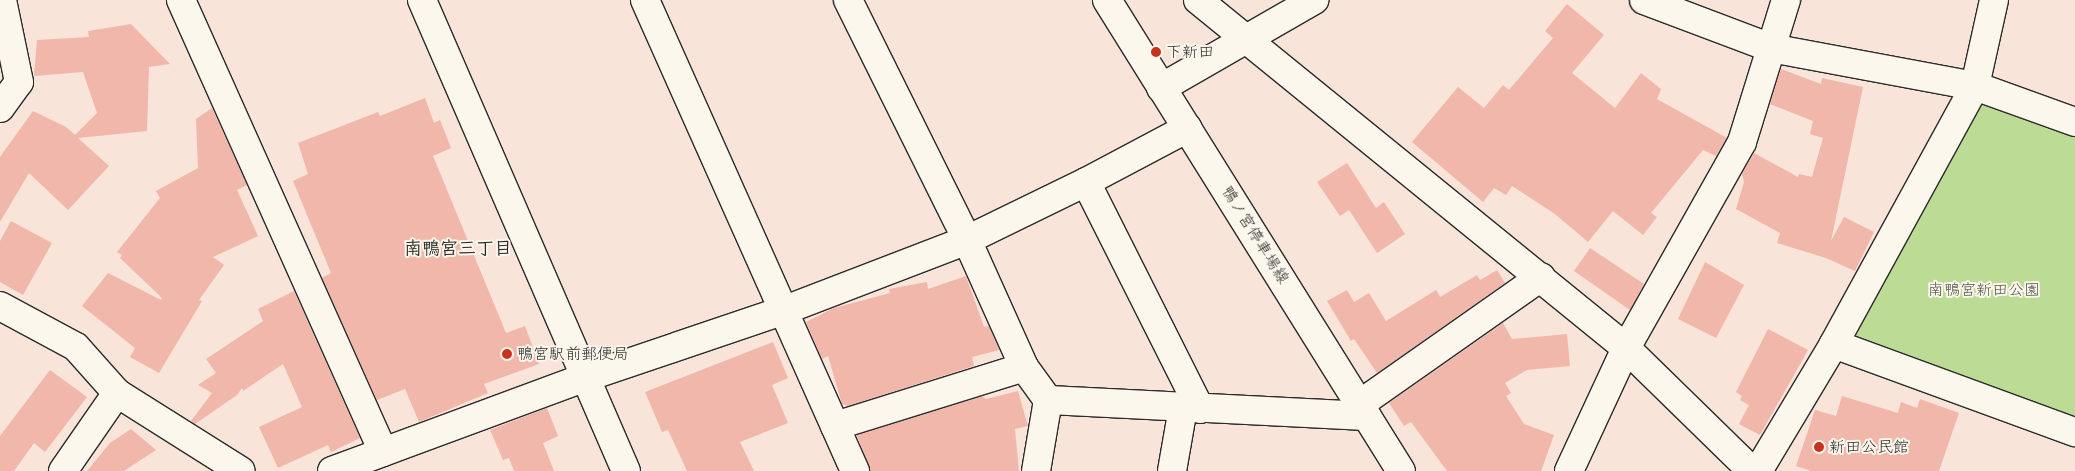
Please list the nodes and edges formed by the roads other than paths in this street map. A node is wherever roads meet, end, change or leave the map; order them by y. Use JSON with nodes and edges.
{"nodes":[{"id":1,"x":1,"y":0,"type":"edge"},
{"id":2,"x":8,"y":0,"type":"edge"},
{"id":3,"x":181,"y":0,"type":"edge"},
{"id":4,"x":422,"y":0,"type":"edge"},
{"id":5,"x":645,"y":0,"type":"edge"},
{"id":6,"x":848,"y":0,"type":"edge"},
{"id":7,"x":1107,"y":0,"type":"edge"},
{"id":8,"x":1198,"y":0,"type":"edge"},
{"id":9,"x":1314,"y":0,"type":"edge"},
{"id":10,"x":1645,"y":0,"type":"edge"},
{"id":11,"x":1786,"y":0,"type":"edge"},
{"id":12,"x":1994,"y":0,"type":"edge"},
{"id":13,"x":1246,"y":41,"type":"junction"},
{"id":14,"x":1771,"y":48,"type":"junction"},
{"id":15,"x":1975,"y":86,"type":"junction"},
{"id":16,"x":1161,"y":88,"type":"junction"},
{"id":17,"x":0,"y":108,"type":"edge"},
{"id":18,"x":2075,"y":122,"type":"edge"},
{"id":19,"x":1188,"y":128,"type":"junction"},
{"id":20,"x":1086,"y":182,"type":"junction"},
{"id":21,"x":967,"y":240,"type":"junction"},
{"id":22,"x":1541,"y":277,"type":"junction"},
{"id":23,"x":0,"y":306,"type":"edge"},
{"id":24,"x":785,"y":310,"type":"junction"},
{"id":25,"x":1834,"y":344,"type":"junction"},
{"id":26,"x":1626,"y":348,"type":"junction"},
{"id":27,"x":1024,"y":367,"type":"junction"},
{"id":28,"x":584,"y":378,"type":"junction"},
{"id":29,"x":117,"y":393,"type":"junction"},
{"id":30,"x":1048,"y":400,"type":"junction"},
{"id":31,"x":1192,"y":408,"type":"junction"},
{"id":32,"x":1364,"y":410,"type":"junction"},
{"id":33,"x":835,"y":426,"type":"junction"},
{"id":34,"x":2075,"y":432,"type":"edge"},
{"id":35,"x":383,"y":452,"type":"junction"},
{"id":36,"x":63,"y":471,"type":"edge"},
{"id":37,"x":241,"y":471,"type":"edge"},
{"id":38,"x":332,"y":471,"type":"edge"},
{"id":39,"x":626,"y":471,"type":"edge"},
{"id":40,"x":855,"y":471,"type":"edge"},
{"id":41,"x":1036,"y":471,"type":"edge"},
{"id":42,"x":1172,"y":471,"type":"edge"},
{"id":43,"x":1402,"y":471,"type":"edge"},
{"id":44,"x":1569,"y":471,"type":"edge"},
{"id":45,"x":1752,"y":471,"type":"edge"},
{"id":46,"x":1758,"y":471,"type":"edge"}],
"edges":[{"from":1,"to":2,"type":"street"},
{"from":1,"to":17,"type":"street"},
{"from":3,"to":35,"type":"street"},
{"from":4,"to":28,"type":"street"},
{"from":5,"to":24,"type":"street"},
{"from":6,"to":21,"type":"street"},
{"from":7,"to":16,"type":"street","name":"鴨ノ宮停車場線"},
{"from":8,"to":13,"type":"street"},
{"from":9,"to":13,"type":"street"},
{"from":10,"to":14,"type":"street"},
{"from":11,"to":14,"type":"street"},
{"from":12,"to":15,"type":"street"},
{"from":13,"to":16,"type":"street"},
{"from":13,"to":22,"type":"street"},
{"from":14,"to":15,"type":"street"},
{"from":14,"to":26,"type":"street"},
{"from":15,"to":18,"type":"street"},
{"from":15,"to":25,"type":"street"},
{"from":16,"to":19,"type":"street","name":"鴨ノ宮停車場線"},
{"from":19,"to":20,"type":"street"},
{"from":19,"to":32,"type":"street","name":"鴨ノ宮停車場線"},
{"from":20,"to":21,"type":"street"},
{"from":20,"to":31,"type":"street"},
{"from":21,"to":24,"type":"street"},
{"from":21,"to":27,"type":"street"},
{"from":22,"to":26,"type":"street"},
{"from":22,"to":32,"type":"street"},
{"from":23,"to":29,"type":"street"},
{"from":24,"to":28,"type":"street"},
{"from":24,"to":33,"type":"street"},
{"from":25,"to":34,"type":"street"},
{"from":25,"to":46,"type":"street"},
{"from":26,"to":44,"type":"street"},
{"from":26,"to":45,"type":"street"},
{"from":27,"to":30,"type":"street"},
{"from":27,"to":33,"type":"street"},
{"from":28,"to":35,"type":"street"},
{"from":28,"to":39,"type":"street"},
{"from":29,"to":36,"type":"street"},
{"from":29,"to":37,"type":"street"},
{"from":30,"to":31,"type":"street"},
{"from":30,"to":41,"type":"street"},
{"from":31,"to":32,"type":"street"},
{"from":31,"to":42,"type":"street"},
{"from":32,"to":43,"type":"street","name":"鴨ノ宮停車場線"},
{"from":33,"to":40,"type":"street"},
{"from":35,"to":38,"type":"street"}]}
